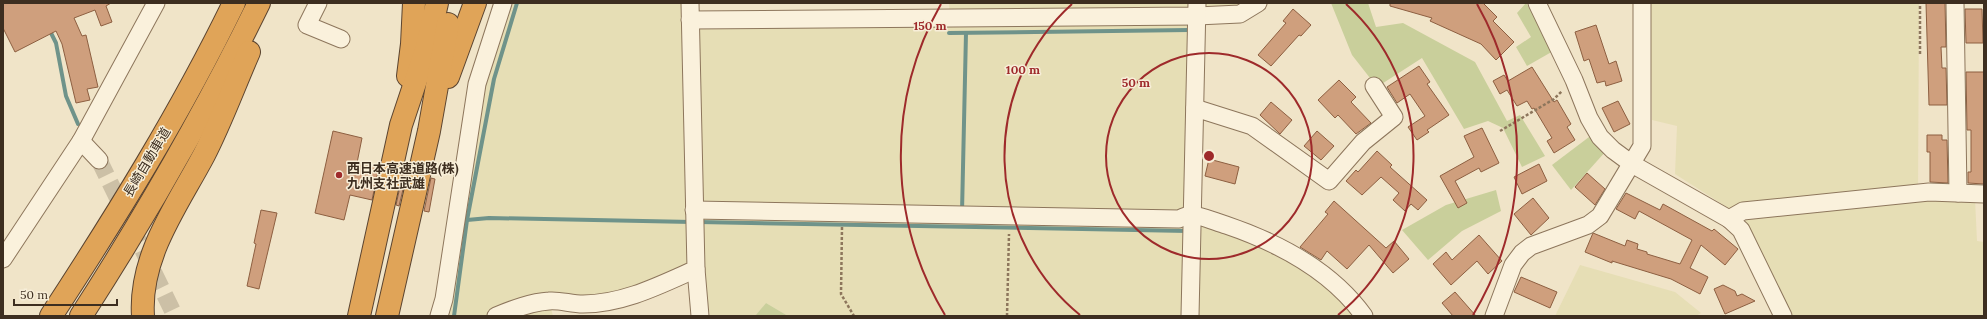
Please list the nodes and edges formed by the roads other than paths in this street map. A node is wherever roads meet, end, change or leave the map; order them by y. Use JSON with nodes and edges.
{"nodes":[{"id":1,"x":156,"y":3,"type":"edge"},
{"id":2,"x":234,"y":3,"type":"edge"},
{"id":3,"x":259,"y":3,"type":"edge"},
{"id":4,"x":271,"y":3,"type":"edge"},
{"id":5,"x":318,"y":3,"type":"edge"},
{"id":6,"x":414,"y":3,"type":"edge"},
{"id":7,"x":437,"y":3,"type":"edge"},
{"id":8,"x":452,"y":3,"type":"edge"},
{"id":9,"x":475,"y":3,"type":"edge"},
{"id":10,"x":503,"y":3,"type":"edge"},
{"id":11,"x":690,"y":3,"type":"edge"},
{"id":12,"x":1258,"y":3,"type":"edge"},
{"id":13,"x":1537,"y":3,"type":"edge"},
{"id":14,"x":1642,"y":3,"type":"edge"},
{"id":15,"x":1955,"y":3,"type":"edge"},
{"id":16,"x":1197,"y":9,"type":"edge"},
{"id":17,"x":690,"y":20,"type":"junction"},
{"id":18,"x":341,"y":39,"type":"dead end"},
{"id":19,"x":1374,"y":86,"type":"dead end"},
{"id":20,"x":1195,"y":108,"type":"junction"},
{"id":21,"x":401,"y":125,"type":"junction"},
{"id":22,"x":429,"y":131,"type":"junction"},
{"id":23,"x":81,"y":141,"type":"junction"},
{"id":24,"x":99,"y":160,"type":"tunnel mouth"},
{"id":25,"x":1632,"y":164,"type":"junction"},
{"id":26,"x":1958,"y":193,"type":"junction"},
{"id":27,"x":1984,"y":194,"type":"edge"},
{"id":28,"x":694,"y":210,"type":"junction"},
{"id":29,"x":1730,"y":219,"type":"junction"},
{"id":30,"x":1192,"y":226,"type":"junction"},
{"id":31,"x":3,"y":259,"type":"edge"},
{"id":32,"x":696,"y":268,"type":"junction"},
{"id":33,"x":359,"y":315,"type":"edge"},
{"id":34,"x":51,"y":316,"type":"edge"},
{"id":35,"x":81,"y":316,"type":"edge"},
{"id":36,"x":142,"y":316,"type":"edge"},
{"id":37,"x":387,"y":316,"type":"edge"},
{"id":38,"x":439,"y":316,"type":"edge"},
{"id":39,"x":496,"y":316,"type":"edge"},
{"id":40,"x":700,"y":316,"type":"edge"},
{"id":41,"x":1190,"y":316,"type":"edge"},
{"id":42,"x":1364,"y":316,"type":"edge"},
{"id":43,"x":1494,"y":316,"type":"edge"},
{"id":44,"x":1783,"y":316,"type":"edge"}],
"edges":[{"from":1,"to":23,"type":"street"},
{"from":2,"to":34,"type":"highway","name":"長崎自動車道"},
{"from":3,"to":35,"type":"highway","name":"長崎自動車道"},
{"from":4,"to":36,"type":"highway"},
{"from":5,"to":18,"type":"street"},
{"from":6,"to":21,"type":"highway"},
{"from":7,"to":21,"type":"highway"},
{"from":8,"to":22,"type":"highway"},
{"from":9,"to":22,"type":"highway"},
{"from":10,"to":38,"type":"street"},
{"from":11,"to":17,"type":"street"},
{"from":12,"to":16,"type":"street"},
{"from":13,"to":25,"type":"street"},
{"from":14,"to":25,"type":"street"},
{"from":15,"to":26,"type":"street"},
{"from":16,"to":17,"type":"street"},
{"from":16,"to":20,"type":"street"},
{"from":17,"to":28,"type":"street"},
{"from":19,"to":20,"type":"street"},
{"from":20,"to":30,"type":"street"},
{"from":21,"to":33,"type":"highway"},
{"from":22,"to":37,"type":"highway"},
{"from":23,"to":24,"type":"street"},
{"from":23,"to":31,"type":"street"},
{"from":25,"to":29,"type":"street"},
{"from":25,"to":43,"type":"street"},
{"from":26,"to":27,"type":"street"},
{"from":26,"to":29,"type":"street"},
{"from":28,"to":30,"type":"street"},
{"from":28,"to":32,"type":"street"},
{"from":29,"to":44,"type":"street"},
{"from":30,"to":41,"type":"street"},
{"from":30,"to":42,"type":"street"},
{"from":32,"to":39,"type":"street"},
{"from":32,"to":40,"type":"street"}]}
